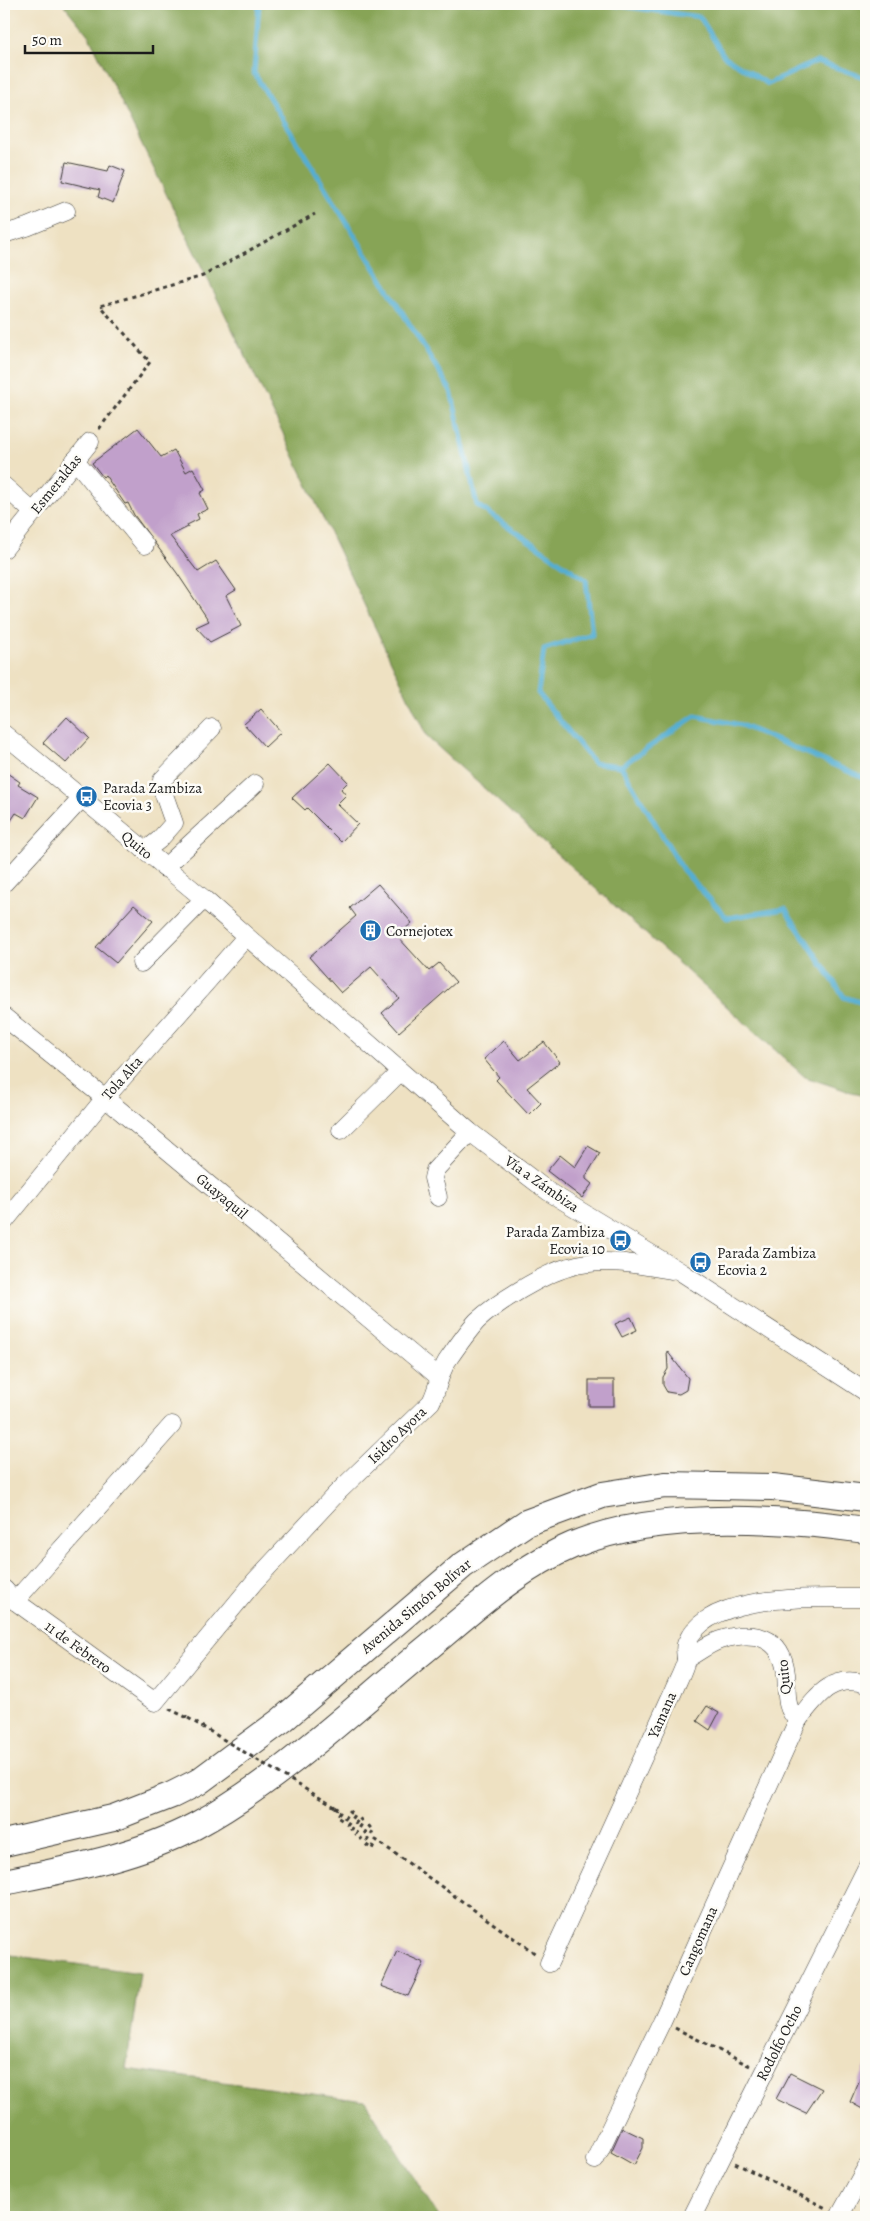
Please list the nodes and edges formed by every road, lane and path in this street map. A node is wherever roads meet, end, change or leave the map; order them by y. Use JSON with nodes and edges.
{"nodes":[{"id":1,"x":66,"y":211,"type":"dead end"},
{"id":2,"x":315,"y":214,"type":"dead end"},
{"id":3,"x":4,"y":234,"type":"edge"},
{"id":4,"x":90,"y":442,"type":"joint"},
{"id":5,"x":75,"y":460,"type":"junction"},
{"id":6,"x":4,"y":486,"type":"edge"},
{"id":7,"x":33,"y":512,"type":"junction"},
{"id":8,"x":146,"y":545,"type":"dead end"},
{"id":9,"x":4,"y":549,"type":"edge"},
{"id":10,"x":212,"y":728,"type":"dead end"},
{"id":11,"x":4,"y":734,"type":"edge"},
{"id":12,"x":255,"y":784,"type":"dead end"},
{"id":13,"x":82,"y":798,"type":"junction"},
{"id":14,"x":145,"y":851,"type":"junction"},
{"id":15,"x":164,"y":868,"type":"junction"},
{"id":16,"x":4,"y":883,"type":"edge"},
{"id":17,"x":204,"y":899,"type":"junction"},
{"id":18,"x":246,"y":937,"type":"junction"},
{"id":19,"x":142,"y":963,"type":"dead end"},
{"id":20,"x":4,"y":1017,"type":"edge"},
{"id":21,"x":400,"y":1072,"type":"junction"},
{"id":22,"x":105,"y":1098,"type":"junction"},
{"id":23,"x":341,"y":1130,"type":"dead end"},
{"id":24,"x":470,"y":1132,"type":"junction"},
{"id":25,"x":438,"y":1197,"type":"dead end"},
{"id":26,"x":4,"y":1222,"type":"edge"},
{"id":27,"x":681,"y":1272,"type":"junction"},
{"id":28,"x":439,"y":1377,"type":"junction"},
{"id":29,"x":866,"y":1392,"type":"edge"},
{"id":30,"x":172,"y":1425,"type":"dead end"},
{"id":31,"x":866,"y":1498,"type":"edge"},
{"id":32,"x":866,"y":1530,"type":"edge"},
{"id":33,"x":9,"y":1595,"type":"edge"},
{"id":34,"x":866,"y":1598,"type":"edge"},
{"id":35,"x":686,"y":1659,"type":"junction"},
{"id":36,"x":866,"y":1684,"type":"edge"},
{"id":37,"x":155,"y":1702,"type":"joint"},
{"id":38,"x":188,"y":1718,"type":"dead end"},
{"id":39,"x":798,"y":1720,"type":"junction"},
{"id":40,"x":4,"y":1843,"type":"edge"},
{"id":41,"x":866,"y":1869,"type":"edge"},
{"id":42,"x":4,"y":1882,"type":"edge"},
{"id":43,"x":549,"y":1963,"type":"joint"},
{"id":44,"x":662,"y":2021,"type":"junction"},
{"id":45,"x":764,"y":2073,"type":"junction"},
{"id":46,"x":721,"y":2157,"type":"junction"},
{"id":47,"x":595,"y":2160,"type":"dead end"},
{"id":48,"x":866,"y":2168,"type":"edge"},
{"id":49,"x":839,"y":2216,"type":"edge"},
{"id":50,"x":692,"y":2217,"type":"edge"}],
"edges":[{"from":1,"to":3,"type":"street"},
{"from":2,"to":4,"type":"path"},
{"from":4,"to":5,"type":"street","name":"Esmeraldas"},
{"from":5,"to":7,"type":"street","name":"Esmeraldas"},
{"from":5,"to":8,"type":"street"},
{"from":6,"to":7,"type":"street"},
{"from":7,"to":9,"type":"street","name":"Esmeraldas"},
{"from":10,"to":14,"type":"street"},
{"from":11,"to":13,"type":"street","name":"Quito"},
{"from":12,"to":15,"type":"street"},
{"from":13,"to":14,"type":"street","name":"Quito"},
{"from":13,"to":16,"type":"street"},
{"from":14,"to":15,"type":"street","name":"Quito"},
{"from":15,"to":17,"type":"street","name":"Quito"},
{"from":17,"to":18,"type":"street","name":"Quito"},
{"from":17,"to":19,"type":"street"},
{"from":18,"to":21,"type":"street","name":"Vía a Zámbiza"},
{"from":18,"to":22,"type":"street","name":"Tola Alta"},
{"from":20,"to":22,"type":"street","name":"Guayaquil"},
{"from":21,"to":23,"type":"street"},
{"from":21,"to":24,"type":"street","name":"Vía a Zámbiza"},
{"from":22,"to":26,"type":"street","name":"Tola Alta"},
{"from":22,"to":28,"type":"street","name":"Guayaquil"},
{"from":24,"to":25,"type":"street"},
{"from":24,"to":27,"type":"street","name":"Vía a Zámbiza"},
{"from":27,"to":28,"type":"street","name":"Isidro Ayora"},
{"from":27,"to":29,"type":"street","name":"Vía a Zámbiza"},
{"from":28,"to":37,"type":"street","name":"Isidro Ayora"},
{"from":30,"to":33,"type":"street"},
{"from":31,"to":40,"type":"highway","name":"Avenida Simón Bolívar"},
{"from":32,"to":42,"type":"highway"},
{"from":33,"to":37,"type":"street","name":"11 de Febrero"},
{"from":34,"to":35,"type":"street","name":"Yamana"},
{"from":35,"to":39,"type":"street","name":"Quito"},
{"from":35,"to":43,"type":"street","name":"Yamana"},
{"from":36,"to":39,"type":"street","name":"Quito"},
{"from":38,"to":43,"type":"path","bridge":true},
{"from":39,"to":44,"type":"street","name":"Cangomana"},
{"from":41,"to":45,"type":"street","name":"Rodolfo Ocho"},
{"from":44,"to":45,"type":"path"},
{"from":44,"to":47,"type":"street","name":"Cangomana"},
{"from":45,"to":46,"type":"street","name":"Rodolfo Ocho"},
{"from":46,"to":49,"type":"path"},
{"from":46,"to":50,"type":"street","name":"Rodolfo Ocho"},
{"from":48,"to":49,"type":"street"}]}
